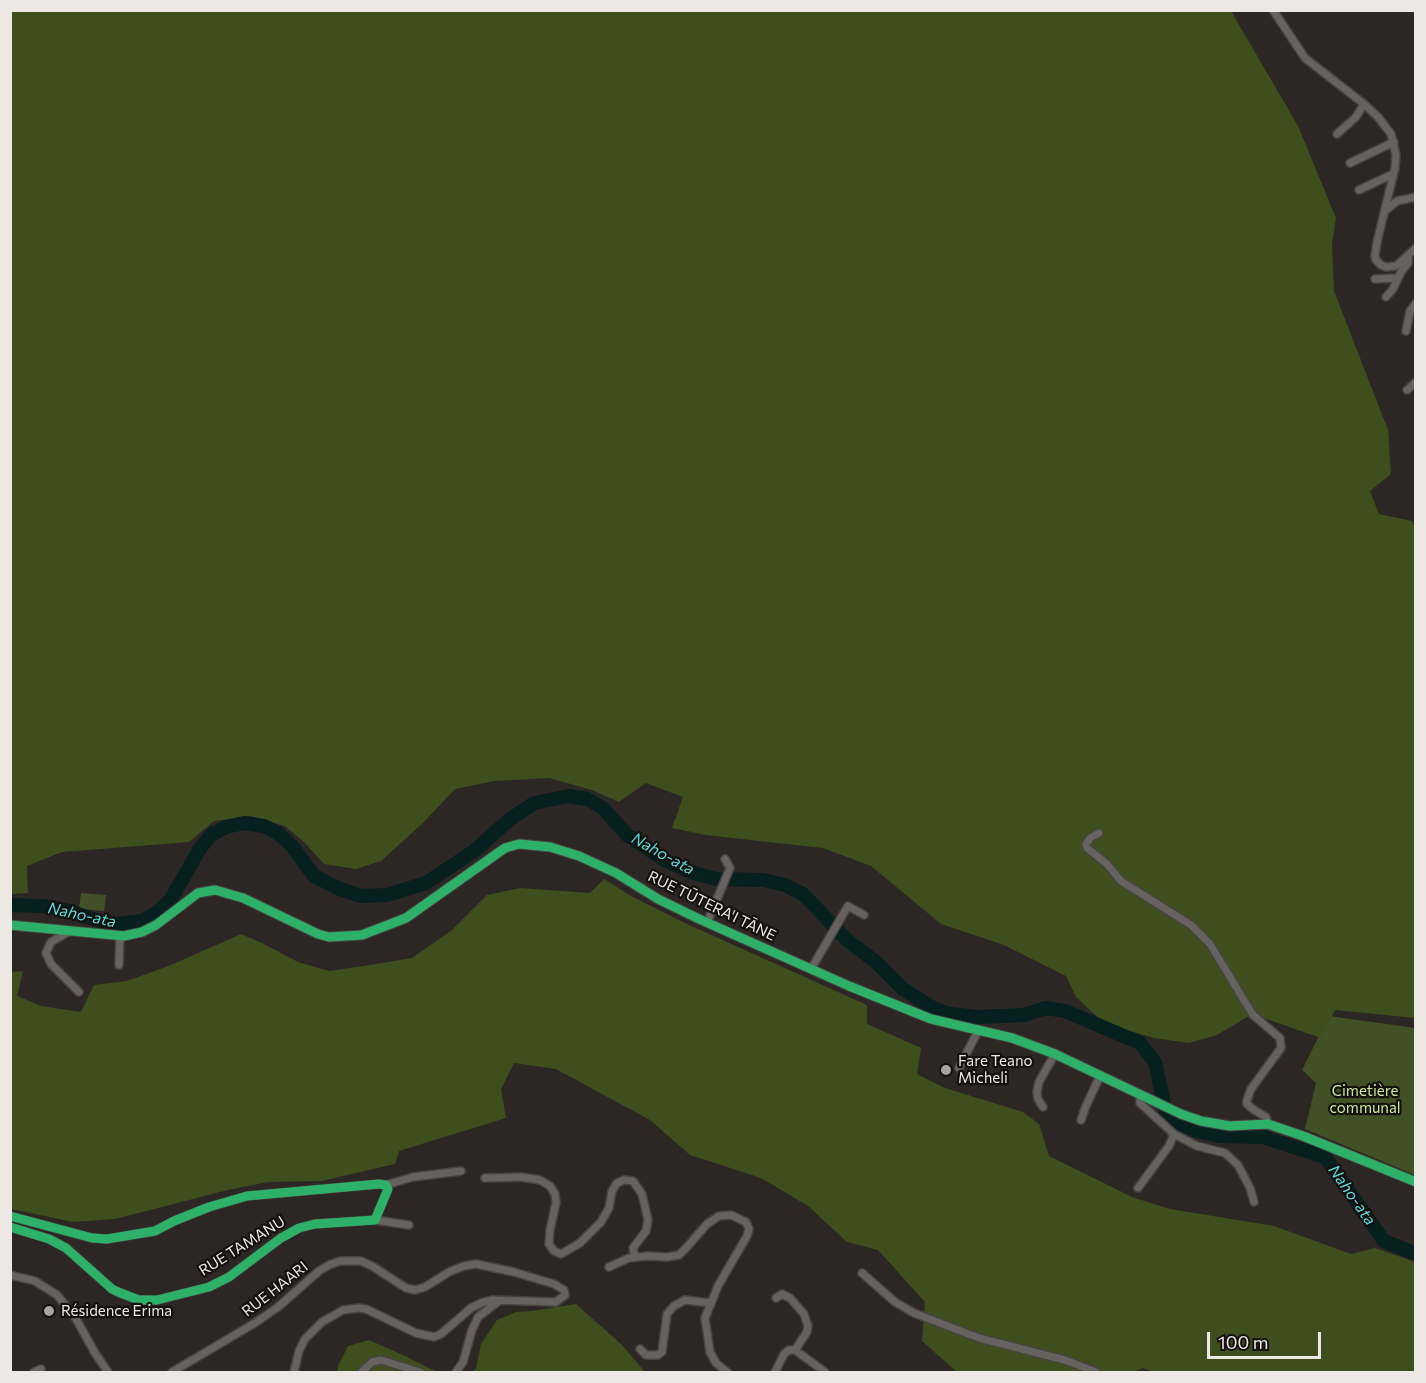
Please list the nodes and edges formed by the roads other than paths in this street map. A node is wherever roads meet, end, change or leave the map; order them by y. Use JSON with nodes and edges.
{"nodes":[{"id":1,"x":1273,"y":10,"type":"edge"},
{"id":2,"x":1364,"y":104,"type":"junction"},
{"id":3,"x":1337,"y":134,"type":"dead end"},
{"id":4,"x":1394,"y":142,"type":"junction"},
{"id":5,"x":1350,"y":163,"type":"dead end"},
{"id":6,"x":1393,"y":174,"type":"junction"},
{"id":7,"x":1359,"y":190,"type":"dead end"},
{"id":8,"x":1416,"y":196,"type":"edge"},
{"id":9,"x":1384,"y":211,"type":"junction"},
{"id":10,"x":1416,"y":248,"type":"edge"},
{"id":11,"x":1408,"y":255,"type":"junction"},
{"id":12,"x":1397,"y":278,"type":"junction"},
{"id":13,"x":1375,"y":279,"type":"dead end"},
{"id":14,"x":1386,"y":297,"type":"dead end"},
{"id":15,"x":1416,"y":303,"type":"edge"},
{"id":16,"x":1406,"y":331,"type":"dead end"},
{"id":17,"x":1416,"y":382,"type":"edge"},
{"id":18,"x":1407,"y":390,"type":"dead end"},
{"id":19,"x":1099,"y":833,"type":"dead end"},
{"id":20,"x":725,"y":859,"type":"dead end"},
{"id":21,"x":864,"y":915,"type":"dead end"},
{"id":22,"x":707,"y":922,"type":"junction"},
{"id":23,"x":10,"y":925,"type":"edge"},
{"id":24,"x":70,"y":931,"type":"junction"},
{"id":25,"x":120,"y":936,"type":"junction"},
{"id":26,"x":119,"y":965,"type":"dead end"},
{"id":27,"x":811,"y":969,"type":"junction"},
{"id":28,"x":80,"y":992,"type":"dead end"},
{"id":29,"x":978,"y":1031,"type":"junction"},
{"id":30,"x":1055,"y":1054,"type":"junction"},
{"id":31,"x":959,"y":1068,"type":"dead end"},
{"id":32,"x":1100,"y":1076,"type":"junction"},
{"id":33,"x":1140,"y":1094,"type":"junction"},
{"id":34,"x":1043,"y":1107,"type":"dead end"},
{"id":35,"x":1081,"y":1120,"type":"dead end"},
{"id":36,"x":1268,"y":1124,"type":"junction"},
{"id":37,"x":1174,"y":1134,"type":"junction"},
{"id":38,"x":461,"y":1171,"type":"dead end"},
{"id":39,"x":485,"y":1178,"type":"dead end"},
{"id":40,"x":1416,"y":1182,"type":"edge"},
{"id":41,"x":387,"y":1185,"type":"junction"},
{"id":42,"x":1138,"y":1188,"type":"dead end"},
{"id":43,"x":1254,"y":1202,"type":"dead end"},
{"id":44,"x":10,"y":1216,"type":"edge"},
{"id":45,"x":375,"y":1220,"type":"junction"},
{"id":46,"x":409,"y":1225,"type":"dead end"},
{"id":47,"x":10,"y":1227,"type":"edge"},
{"id":48,"x":634,"y":1257,"type":"junction"},
{"id":49,"x":609,"y":1267,"type":"dead end"},
{"id":50,"x":862,"y":1273,"type":"dead end"},
{"id":51,"x":10,"y":1275,"type":"edge"},
{"id":52,"x":776,"y":1298,"type":"dead end"},
{"id":53,"x":499,"y":1301,"type":"junction"},
{"id":54,"x":710,"y":1303,"type":"junction"},
{"id":55,"x":640,"y":1349,"type":"dead end"},
{"id":56,"x":795,"y":1350,"type":"junction"},
{"id":57,"x":108,"y":1372,"type":"edge"},
{"id":58,"x":172,"y":1372,"type":"edge"},
{"id":59,"x":294,"y":1372,"type":"edge"},
{"id":60,"x":362,"y":1372,"type":"edge"},
{"id":61,"x":420,"y":1372,"type":"edge"},
{"id":62,"x":456,"y":1372,"type":"edge"},
{"id":63,"x":727,"y":1372,"type":"edge"},
{"id":64,"x":775,"y":1372,"type":"edge"},
{"id":65,"x":825,"y":1372,"type":"edge"},
{"id":66,"x":1096,"y":1372,"type":"edge"}],
"edges":[{"from":1,"to":2,"type":"street"},
{"from":2,"to":3,"type":"street"},
{"from":2,"to":4,"type":"street"},
{"from":4,"to":5,"type":"street"},
{"from":4,"to":6,"type":"street"},
{"from":6,"to":7,"type":"street"},
{"from":6,"to":9,"type":"street"},
{"from":8,"to":9,"type":"street"},
{"from":9,"to":11,"type":"street"},
{"from":10,"to":11,"type":"street"},
{"from":11,"to":12,"type":"street"},
{"from":12,"to":13,"type":"street"},
{"from":12,"to":14,"type":"street"},
{"from":15,"to":16,"type":"street"},
{"from":17,"to":18,"type":"street"},
{"from":19,"to":36,"type":"street"},
{"from":20,"to":22,"type":"street"},
{"from":21,"to":27,"type":"street"},
{"from":22,"to":25,"type":"street","name":"RUE TŪTERA'I TĀNE"},
{"from":22,"to":27,"type":"street","name":"RUE TŪTERA'I TĀNE"},
{"from":23,"to":24,"type":"street","name":"RUE TŪTERA'I TĀNE"},
{"from":24,"to":25,"type":"street","name":"RUE TŪTERA'I TĀNE"},
{"from":24,"to":28,"type":"street"},
{"from":25,"to":26,"type":"street"},
{"from":27,"to":29,"type":"street","name":"RUE TŪTERA'I TĀNE"},
{"from":29,"to":30,"type":"street","name":"RUE TŪTERA'I TĀNE"},
{"from":29,"to":31,"type":"street"},
{"from":30,"to":32,"type":"street","name":"RUE TŪTERA'I TĀNE"},
{"from":30,"to":34,"type":"street"},
{"from":32,"to":33,"type":"street","name":"RUE TŪTERA'I TĀNE"},
{"from":32,"to":35,"type":"street"},
{"from":33,"to":36,"type":"street","name":"RUE TŪTERA'I TĀNE"},
{"from":33,"to":37,"type":"street"},
{"from":36,"to":40,"type":"street","name":"RUE TŪTERA'I TĀNE"},
{"from":37,"to":42,"type":"street"},
{"from":37,"to":43,"type":"street"},
{"from":38,"to":41,"type":"street"},
{"from":39,"to":48,"type":"street"},
{"from":41,"to":44,"type":"street"},
{"from":41,"to":45,"type":"street"},
{"from":45,"to":46,"type":"street","name":"RUE TAMANU"},
{"from":45,"to":47,"type":"street","name":"RUE TAMANU"},
{"from":48,"to":49,"type":"street"},
{"from":48,"to":54,"type":"street"},
{"from":50,"to":66,"type":"street"},
{"from":51,"to":57,"type":"street"},
{"from":52,"to":56,"type":"street"},
{"from":53,"to":58,"type":"street","name":"RUE HAARI"},
{"from":53,"to":59,"type":"street","name":"RUE HAARI"},
{"from":53,"to":62,"type":"street"},
{"from":54,"to":55,"type":"street"},
{"from":54,"to":63,"type":"street"},
{"from":56,"to":64,"type":"street"},
{"from":56,"to":65,"type":"street"},
{"from":60,"to":61,"type":"street"}]}
